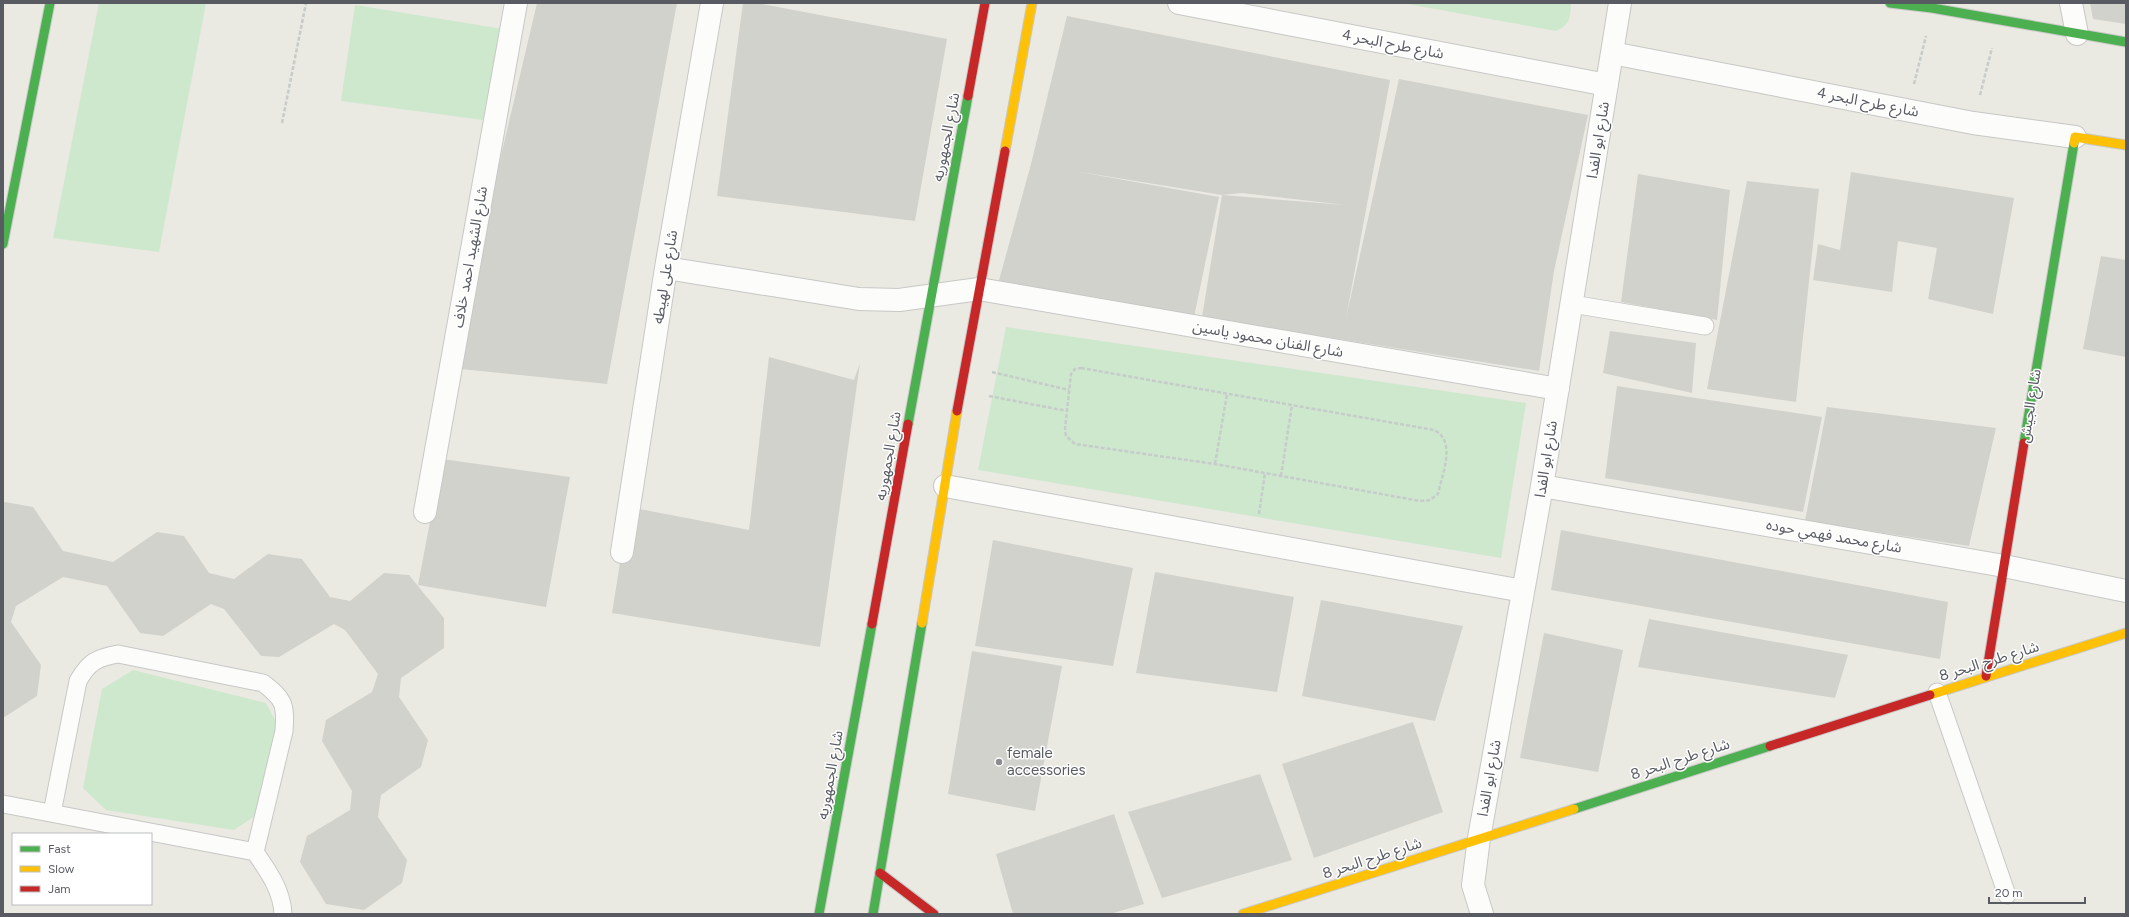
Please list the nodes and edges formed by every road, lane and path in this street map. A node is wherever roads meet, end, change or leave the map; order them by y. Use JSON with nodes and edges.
{"nodes":[{"id":1,"x":50,"y":3,"type":"edge"},
{"id":2,"x":306,"y":3,"type":"edge"},
{"id":3,"x":516,"y":3,"type":"edge"},
{"id":4,"x":712,"y":3,"type":"edge"},
{"id":5,"x":986,"y":3,"type":"edge"},
{"id":6,"x":1032,"y":3,"type":"edge"},
{"id":7,"x":1179,"y":3,"type":"edge"},
{"id":8,"x":1620,"y":3,"type":"edge"},
{"id":9,"x":1890,"y":3,"type":"edge"},
{"id":10,"x":2071,"y":3,"type":"edge"},
{"id":11,"x":1932,"y":8,"type":"junction"},
{"id":12,"x":1999,"y":20,"type":"junction"},
{"id":13,"x":2077,"y":34,"type":"junction"},
{"id":14,"x":2126,"y":42,"type":"edge"},
{"id":15,"x":1612,"y":52,"type":"junction"},
{"id":16,"x":1607,"y":85,"type":"junction"},
{"id":17,"x":1908,"y":110,"type":"junction"},
{"id":18,"x":282,"y":123,"type":"dead end"},
{"id":19,"x":1973,"y":123,"type":"junction"},
{"id":20,"x":2075,"y":137,"type":"junction"},
{"id":21,"x":2126,"y":146,"type":"edge"},
{"id":22,"x":3,"y":244,"type":"edge"},
{"id":23,"x":666,"y":268,"type":"junction"},
{"id":24,"x":979,"y":289,"type":"junction"},
{"id":25,"x":931,"y":295,"type":"junction"},
{"id":26,"x":1572,"y":304,"type":"junction"},
{"id":27,"x":1705,"y":326,"type":"dead end"},
{"id":28,"x":966,"y":365,"type":"junction"},
{"id":29,"x":1558,"y":389,"type":"junction"},
{"id":30,"x":961,"y":390,"type":"junction"},
{"id":31,"x":1069,"y":390,"type":"junction"},
{"id":32,"x":1227,"y":394,"type":"junction"},
{"id":33,"x":1292,"y":405,"type":"junction"},
{"id":34,"x":1067,"y":411,"type":"junction"},
{"id":35,"x":1215,"y":464,"type":"junction"},
{"id":36,"x":1265,"y":473,"type":"junction"},
{"id":37,"x":1281,"y":476,"type":"junction"},
{"id":38,"x":945,"y":486,"type":"junction"},
{"id":39,"x":1542,"y":486,"type":"junction"},
{"id":40,"x":425,"y":512,"type":"dead end"},
{"id":41,"x":1255,"y":542,"type":"junction"},
{"id":42,"x":622,"y":552,"type":"dead end"},
{"id":43,"x":2004,"y":566,"type":"junction"},
{"id":44,"x":1523,"y":591,"type":"junction"},
{"id":45,"x":2126,"y":591,"type":"edge"},
{"id":46,"x":2126,"y":633,"type":"edge"},
{"id":47,"x":1986,"y":676,"type":"junction"},
{"id":48,"x":1937,"y":692,"type":"junction"},
{"id":49,"x":3,"y":804,"type":"edge"},
{"id":50,"x":52,"y":813,"type":"junction"},
{"id":51,"x":1478,"y":838,"type":"junction"},
{"id":52,"x":255,"y":852,"type":"junction"},
{"id":53,"x":880,"y":873,"type":"junction"},
{"id":54,"x":2007,"y":895,"type":"dead end"},
{"id":55,"x":283,"y":914,"type":"edge"},
{"id":56,"x":819,"y":914,"type":"edge"},
{"id":57,"x":873,"y":914,"type":"edge"},
{"id":58,"x":934,"y":914,"type":"edge"},
{"id":59,"x":1243,"y":914,"type":"edge"},
{"id":60,"x":1482,"y":914,"type":"edge"}],
"edges":[{"from":1,"to":22,"type":"street"},
{"from":2,"to":18,"type":"path"},
{"from":3,"to":40,"type":"street","name":"شارع الشهيد احمد خلاف"},
{"from":4,"to":23,"type":"street","name":"شارع على لهيطه"},
{"from":5,"to":25,"type":"street","name":"شارع الجمهوريه"},
{"from":6,"to":24,"type":"street"},
{"from":7,"to":16,"type":"street","name":"شارع طرح البحر 4"},
{"from":8,"to":15,"type":"street","name":"شارع ابو الفدا"},
{"from":9,"to":11,"type":"street"},
{"from":10,"to":13,"type":"street"},
{"from":11,"to":12,"type":"street"},
{"from":11,"to":17,"type":"path"},
{"from":12,"to":13,"type":"street"},
{"from":12,"to":19,"type":"path"},
{"from":13,"to":14,"type":"street"},
{"from":15,"to":16,"type":"street","name":"شارع ابو الفدا"},
{"from":15,"to":17,"type":"street","name":"شارع طرح البحر 4"},
{"from":16,"to":26,"type":"street","name":"شارع ابو الفدا"},
{"from":17,"to":19,"type":"street","name":"شارع طرح البحر 4"},
{"from":19,"to":20,"type":"street","name":"شارع طرح البحر 4"},
{"from":20,"to":21,"type":"street","name":"شارع طرح البحر 4"},
{"from":20,"to":43,"type":"street","name":"شارع الجيش"},
{"from":23,"to":25,"type":"street","name":"شارع الفنان محمود ياسين"},
{"from":23,"to":42,"type":"street","name":"شارع على لهيطه"},
{"from":24,"to":25,"type":"street","name":"شارع الفنان محمود ياسين"},
{"from":24,"to":28,"type":"street"},
{"from":24,"to":29,"type":"street","name":"شارع الفنان محمود ياسين"},
{"from":25,"to":56,"type":"street","name":"شارع الجمهوريه"},
{"from":26,"to":27,"type":"lane"},
{"from":26,"to":29,"type":"street","name":"شارع ابو الفدا"},
{"from":28,"to":30,"type":"street"},
{"from":28,"to":31,"type":"path"},
{"from":29,"to":39,"type":"street","name":"شارع ابو الفدا"},
{"from":30,"to":34,"type":"path"},
{"from":30,"to":38,"type":"street"},
{"from":31,"to":32,"type":"path"},
{"from":31,"to":34,"type":"path"},
{"from":32,"to":33,"type":"path"},
{"from":32,"to":35,"type":"path"},
{"from":33,"to":37,"type":"path"},
{"from":33,"to":37,"type":"path"},
{"from":34,"to":35,"type":"path"},
{"from":35,"to":36,"type":"path"},
{"from":36,"to":37,"type":"path"},
{"from":36,"to":41,"type":"path"},
{"from":38,"to":41,"type":"street"},
{"from":38,"to":53,"type":"street"},
{"from":39,"to":43,"type":"street","name":"شارع محمد فهمي حوده"},
{"from":39,"to":44,"type":"street","name":"شارع ابو الفدا"},
{"from":41,"to":44,"type":"street"},
{"from":43,"to":45,"type":"street","name":"شارع محمد فهمي حوده"},
{"from":43,"to":47,"type":"street","name":"شارع الجيش"},
{"from":44,"to":51,"type":"street","name":"شارع ابو الفدا"},
{"from":46,"to":47,"type":"street","name":"شارع طرح البحر 8"},
{"from":47,"to":48,"type":"street","name":"شارع طرح البحر 8"},
{"from":48,"to":51,"type":"street","name":"شارع طرح البحر 8"},
{"from":48,"to":54,"type":"lane"},
{"from":49,"to":50,"type":"lane"},
{"from":50,"to":52,"type":"lane"},
{"from":50,"to":52,"type":"lane"},
{"from":51,"to":59,"type":"street","name":"شارع طرح البحر 8"},
{"from":51,"to":60,"type":"street","name":"شارع ابو الفدا"},
{"from":52,"to":55,"type":"lane"},
{"from":53,"to":57,"type":"street"},
{"from":53,"to":58,"type":"street"}]}
